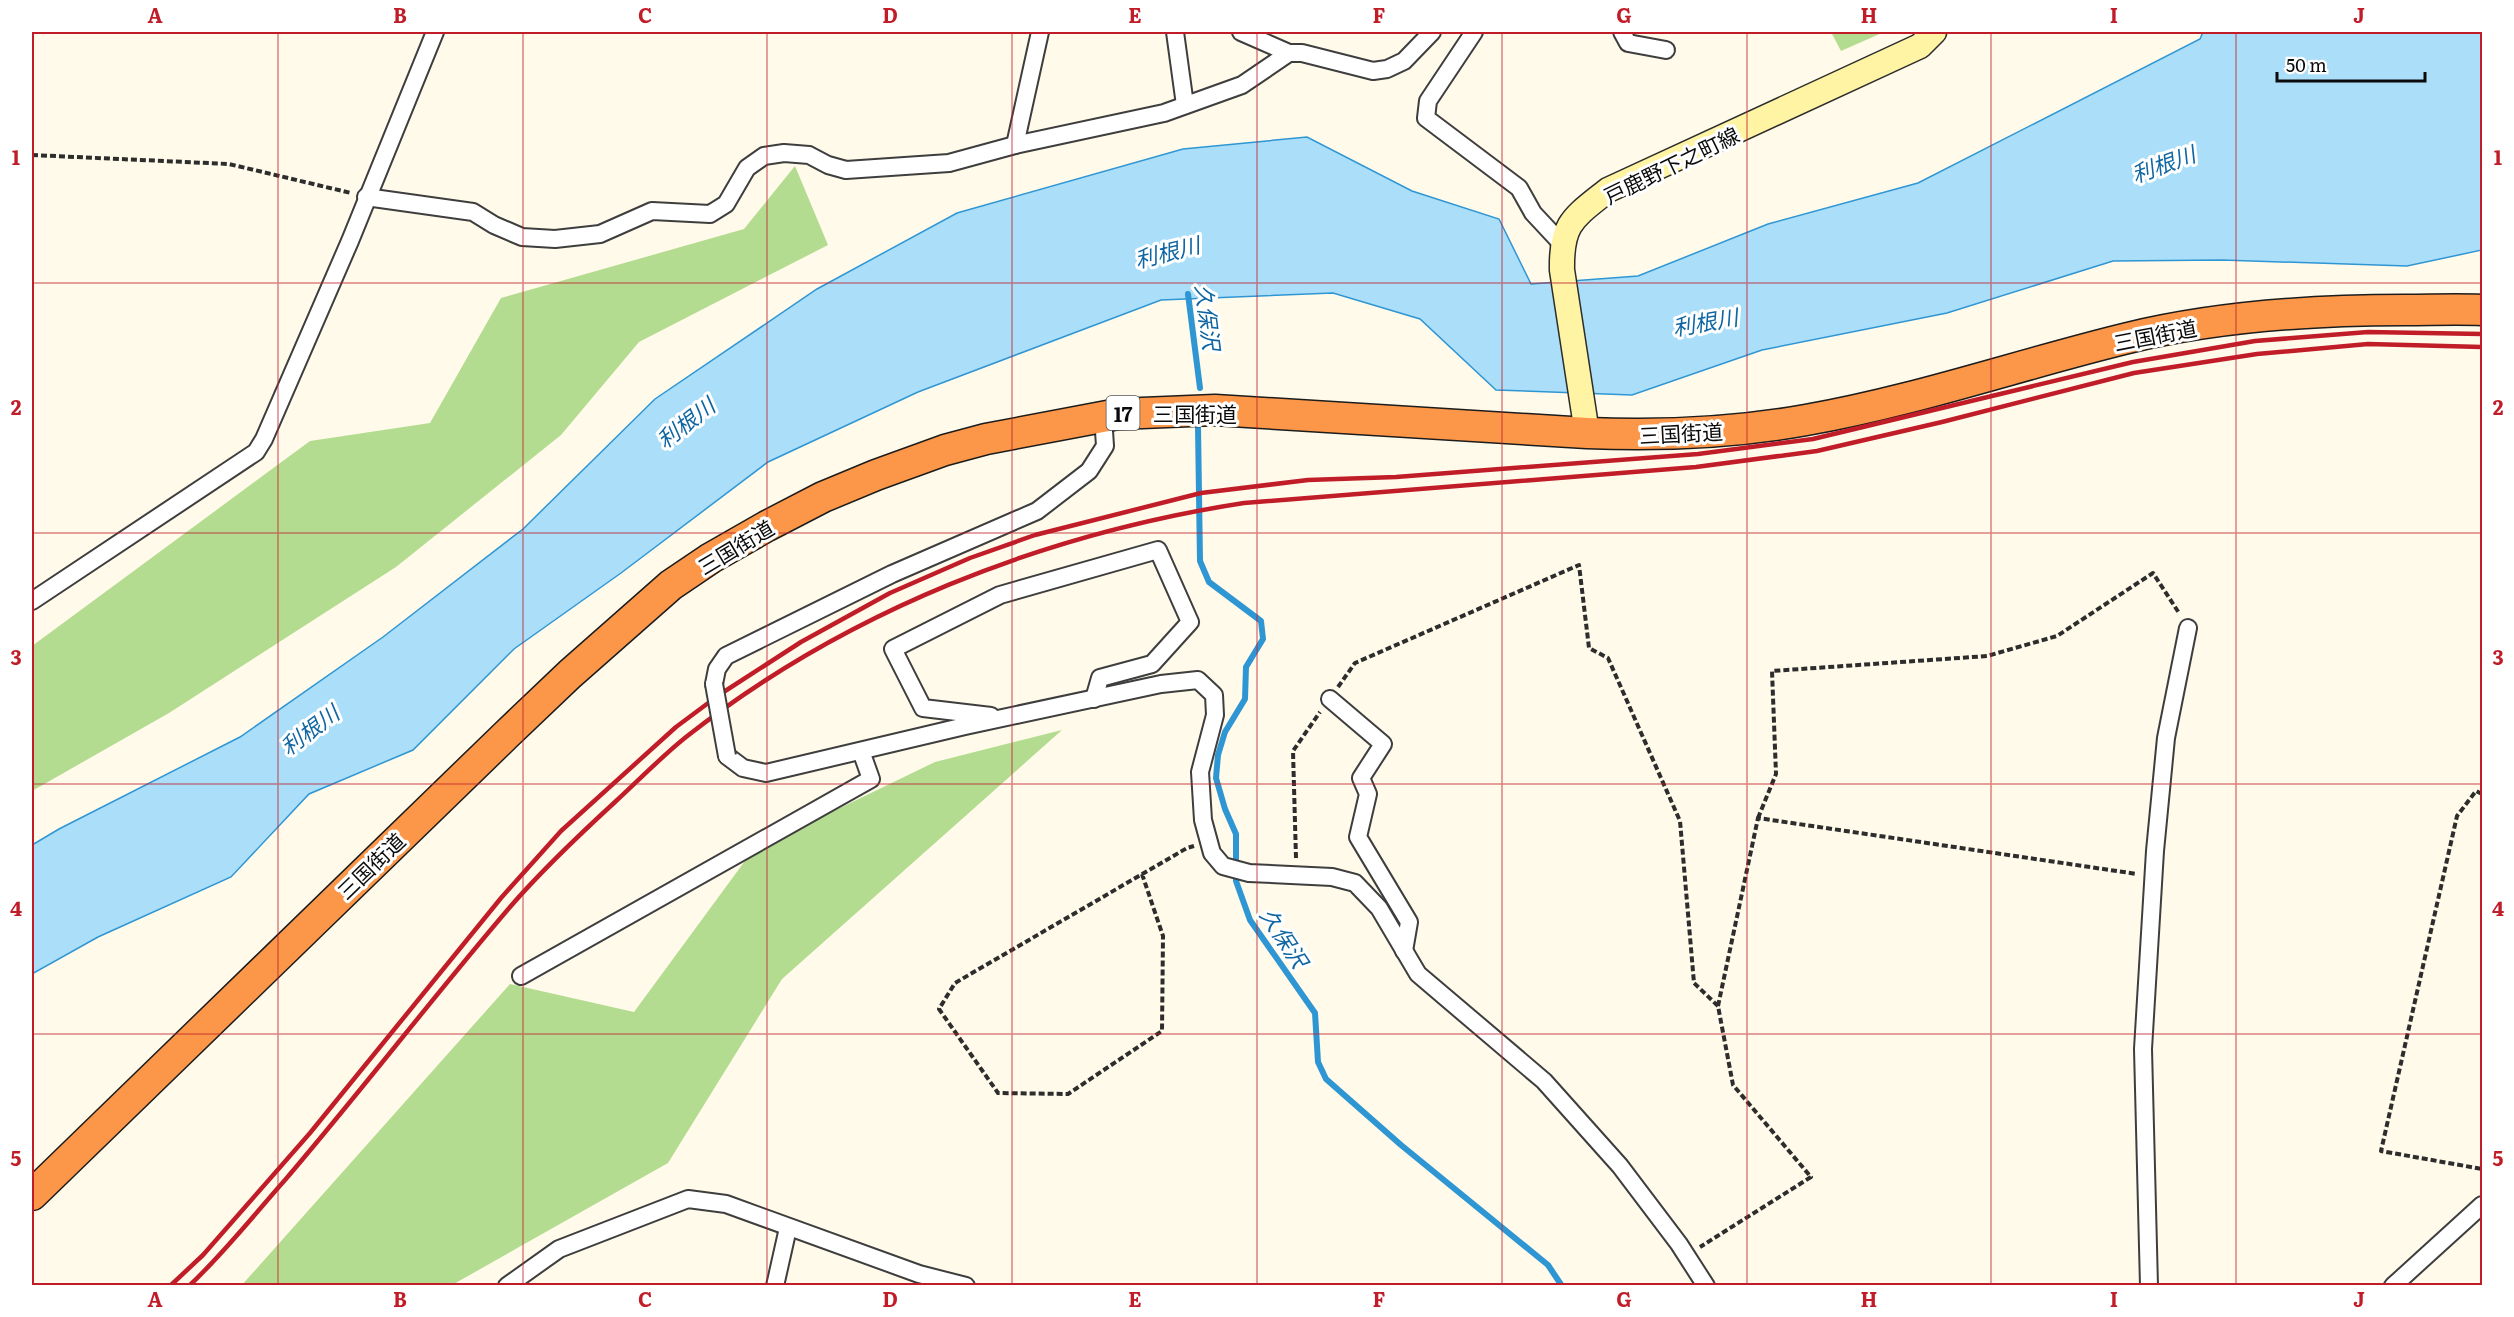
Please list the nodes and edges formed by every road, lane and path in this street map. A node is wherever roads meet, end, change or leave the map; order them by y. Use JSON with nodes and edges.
{"nodes":[{"id":1,"x":435,"y":32,"type":"edge"},
{"id":2,"x":1040,"y":32,"type":"edge"},
{"id":3,"x":1175,"y":32,"type":"edge"},
{"id":4,"x":1241,"y":32,"type":"edge"},
{"id":5,"x":1432,"y":32,"type":"edge"},
{"id":6,"x":1474,"y":32,"type":"edge"},
{"id":7,"x":1622,"y":32,"type":"edge"},
{"id":8,"x":1934,"y":32,"type":"edge"},
{"id":9,"x":1666,"y":50,"type":"dead end"},
{"id":10,"x":1289,"y":53,"type":"junction"},
{"id":11,"x":1185,"y":105,"type":"junction"},
{"id":12,"x":1015,"y":145,"type":"junction"},
{"id":13,"x":32,"y":155,"type":"edge"},
{"id":14,"x":366,"y":197,"type":"junction"},
{"id":15,"x":1561,"y":243,"type":"junction"},
{"id":16,"x":2482,"y":310,"type":"edge"},
{"id":17,"x":1103,"y":416,"type":"junction"},
{"id":18,"x":1586,"y":421,"type":"junction"},
{"id":19,"x":32,"y":601,"type":"edge"},
{"id":20,"x":2188,"y":628,"type":"joint"},
{"id":21,"x":1094,"y":699,"type":"junction"},
{"id":22,"x":1330,"y":699,"type":"junction"},
{"id":23,"x":1007,"y":717,"type":"junction"},
{"id":24,"x":861,"y":751,"type":"junction"},
{"id":25,"x":2482,"y":794,"type":"edge"},
{"id":26,"x":1758,"y":818,"type":"junction"},
{"id":27,"x":1209,"y":842,"type":"junction"},
{"id":28,"x":1142,"y":874,"type":"junction"},
{"id":29,"x":1296,"y":875,"type":"junction"},
{"id":30,"x":2154,"y":876,"type":"junction"},
{"id":31,"x":1404,"y":951,"type":"junction"},
{"id":32,"x":521,"y":976,"type":"dead end"},
{"id":33,"x":1718,"y":1006,"type":"junction"},
{"id":34,"x":2482,"y":1169,"type":"edge"},
{"id":35,"x":32,"y":1195,"type":"edge"},
{"id":36,"x":2482,"y":1205,"type":"edge"},
{"id":37,"x":788,"y":1228,"type":"junction"},
{"id":38,"x":1687,"y":1256,"type":"junction"},
{"id":39,"x":507,"y":1286,"type":"edge"},
{"id":40,"x":775,"y":1286,"type":"edge"},
{"id":41,"x":966,"y":1286,"type":"edge"},
{"id":42,"x":1706,"y":1286,"type":"edge"},
{"id":43,"x":2149,"y":1286,"type":"edge"},
{"id":44,"x":2393,"y":1286,"type":"edge"}],
"edges":[{"from":1,"to":14,"type":"street"},
{"from":2,"to":12,"type":"street"},
{"from":3,"to":11,"type":"street"},
{"from":4,"to":10,"type":"street"},
{"from":5,"to":10,"type":"street"},
{"from":6,"to":15,"type":"street"},
{"from":7,"to":9,"type":"street"},
{"from":8,"to":15,"type":"main road","name":"戸鹿野下之町線"},
{"from":10,"to":11,"type":"street"},
{"from":11,"to":12,"type":"street"},
{"from":12,"to":14,"type":"street"},
{"from":13,"to":14,"type":"path"},
{"from":14,"to":19,"type":"street"},
{"from":15,"to":18,"type":"main road","name":"戸鹿野下之町線"},
{"from":16,"to":18,"type":"highway","name":"三国街道","number":"17"},
{"from":17,"to":18,"type":"highway","name":"三国街道","number":"17"},
{"from":17,"to":24,"type":"street","bridge":true},
{"from":17,"to":35,"type":"highway","name":"三国街道","number":"17"},
{"from":20,"to":26,"type":"path"},
{"from":20,"to":30,"type":"street"},
{"from":21,"to":23,"type":"street"},
{"from":21,"to":23,"type":"street"},
{"from":21,"to":27,"type":"street"},
{"from":22,"to":29,"type":"path"},
{"from":22,"to":31,"type":"street"},
{"from":22,"to":33,"type":"path"},
{"from":23,"to":24,"type":"street"},
{"from":24,"to":32,"type":"street"},
{"from":25,"to":34,"type":"path"},
{"from":26,"to":30,"type":"path"},
{"from":26,"to":33,"type":"path"},
{"from":27,"to":28,"type":"path"},
{"from":27,"to":29,"type":"street"},
{"from":28,"to":28,"type":"path"},
{"from":29,"to":31,"type":"street"},
{"from":30,"to":43,"type":"street"},
{"from":31,"to":38,"type":"street"},
{"from":33,"to":38,"type":"path"},
{"from":36,"to":44,"type":"street"},
{"from":37,"to":39,"type":"street"},
{"from":37,"to":40,"type":"street"},
{"from":37,"to":41,"type":"street"},
{"from":38,"to":42,"type":"street"}]}
